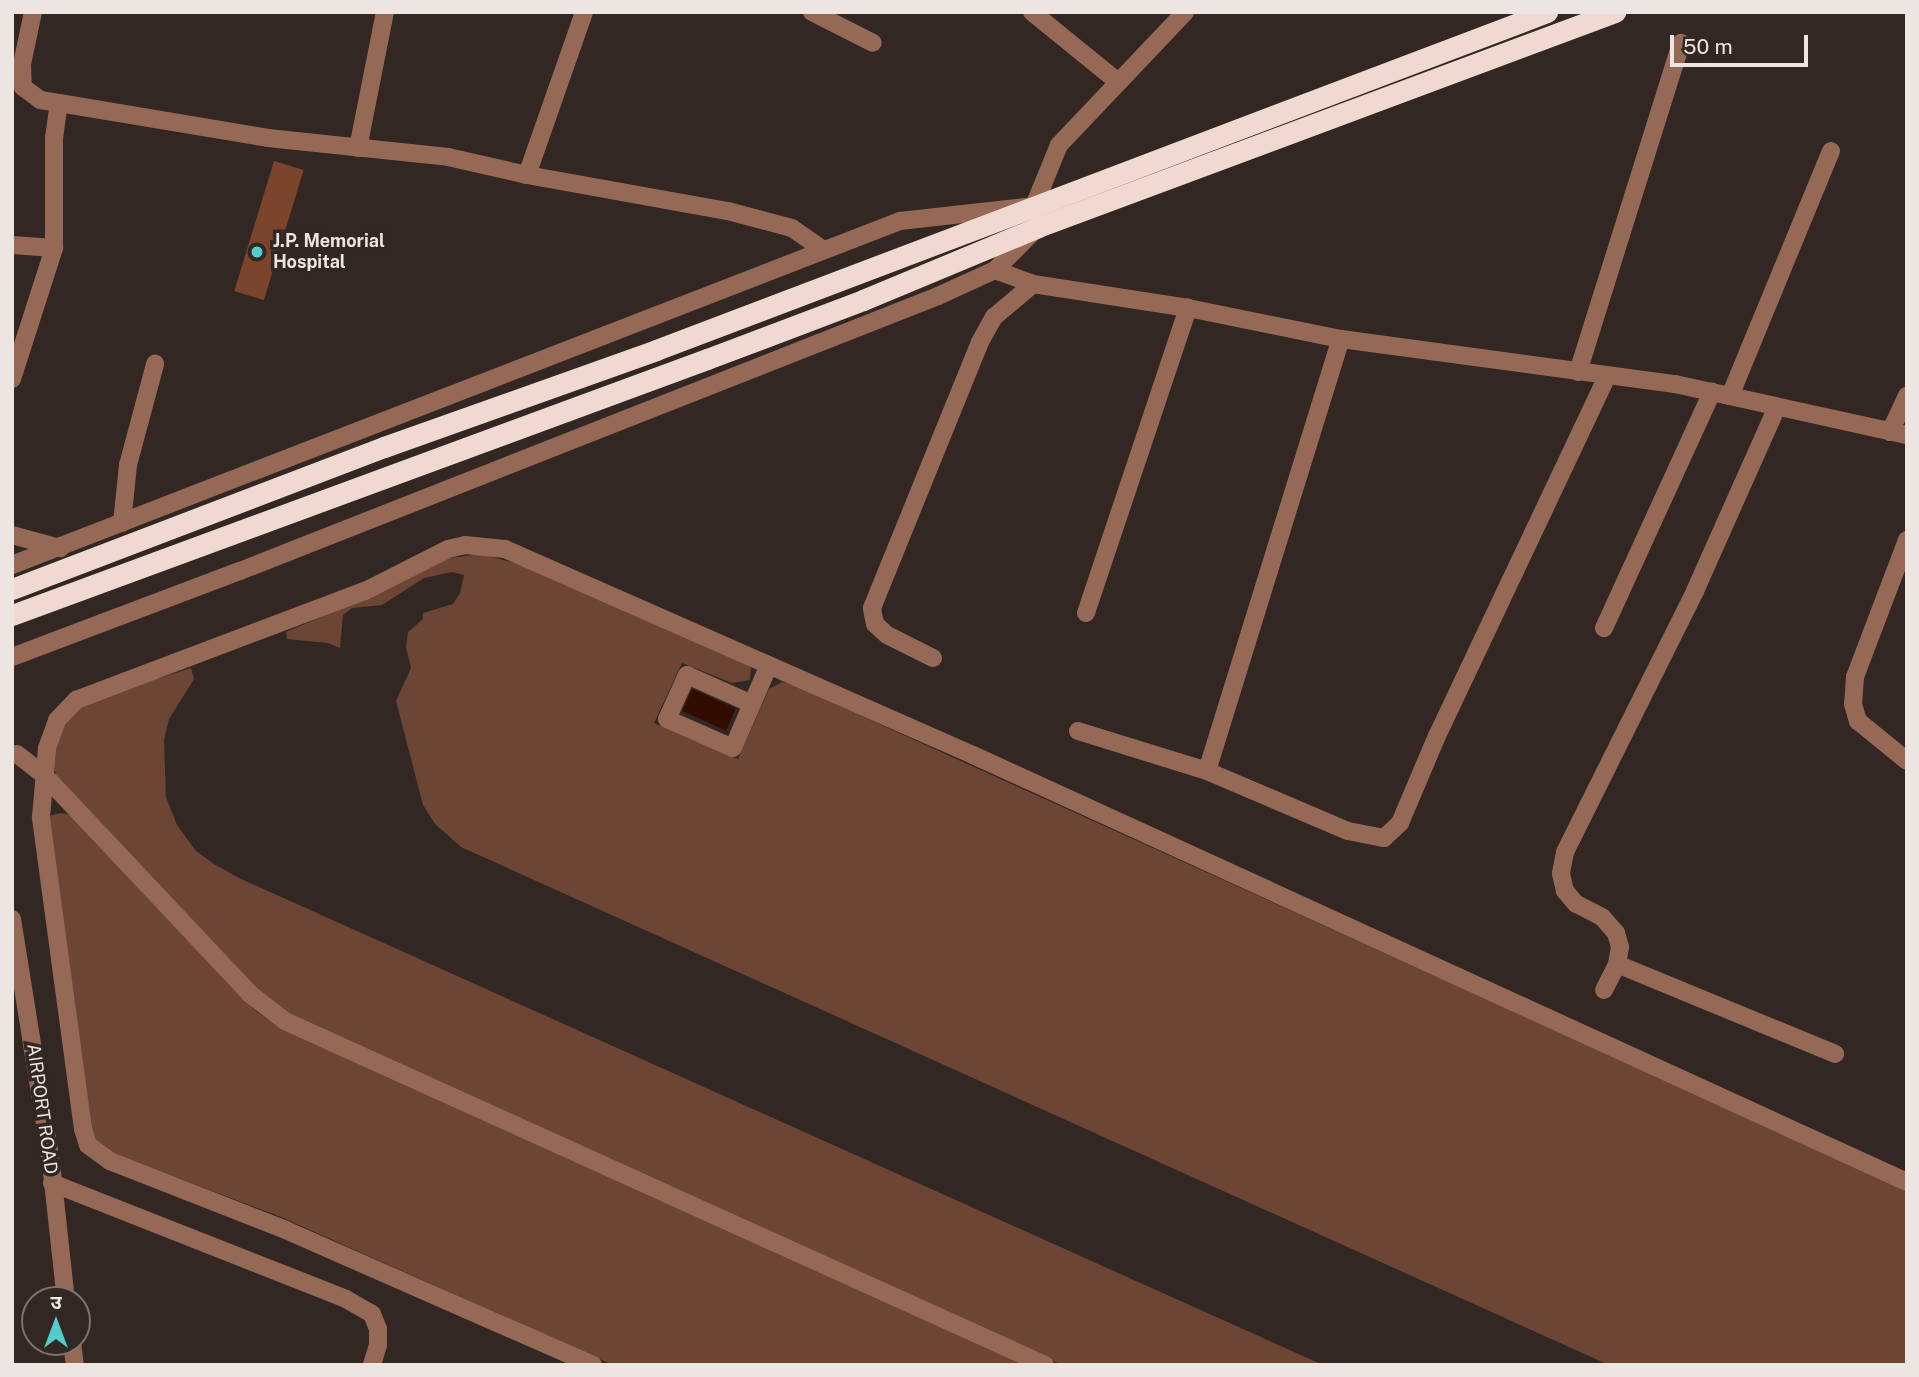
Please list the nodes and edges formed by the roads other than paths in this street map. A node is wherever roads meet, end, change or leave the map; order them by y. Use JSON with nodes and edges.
{"nodes":[{"id":1,"x":33,"y":12,"type":"edge"},
{"id":2,"x":385,"y":12,"type":"edge"},
{"id":3,"x":584,"y":12,"type":"edge"},
{"id":4,"x":812,"y":12,"type":"edge"},
{"id":5,"x":1032,"y":12,"type":"edge"},
{"id":6,"x":1173,"y":12,"type":"edge"},
{"id":7,"x":1185,"y":12,"type":"edge"},
{"id":8,"x":1547,"y":12,"type":"edge"},
{"id":9,"x":1615,"y":12,"type":"edge"},
{"id":10,"x":1164,"y":33,"type":"junction"},
{"id":11,"x":20,"y":41,"type":"edge"},
{"id":12,"x":873,"y":43,"type":"dead end"},
{"id":13,"x":1681,"y":43,"type":"dead end"},
{"id":14,"x":1118,"y":82,"type":"junction"},
{"id":15,"x":59,"y":103,"type":"junction"},
{"id":16,"x":358,"y":148,"type":"junction"},
{"id":17,"x":1831,"y":151,"type":"dead end"},
{"id":18,"x":527,"y":175,"type":"junction"},
{"id":19,"x":1036,"y":216,"type":"junction"},
{"id":20,"x":12,"y":245,"type":"edge"},
{"id":21,"x":54,"y":248,"type":"junction"},
{"id":22,"x":823,"y":250,"type":"junction"},
{"id":23,"x":995,"y":271,"type":"junction"},
{"id":24,"x":1033,"y":284,"type":"junction"},
{"id":25,"x":1188,"y":308,"type":"junction"},
{"id":26,"x":1341,"y":338,"type":"junction"},
{"id":27,"x":155,"y":363,"type":"dead end"},
{"id":28,"x":1578,"y":372,"type":"junction"},
{"id":29,"x":1608,"y":375,"type":"junction"},
{"id":30,"x":12,"y":379,"type":"edge"},
{"id":31,"x":1721,"y":394,"type":"junction"},
{"id":32,"x":1907,"y":396,"type":"edge"},
{"id":33,"x":1777,"y":407,"type":"junction"},
{"id":34,"x":1898,"y":433,"type":"edge"},
{"id":35,"x":122,"y":523,"type":"junction"},
{"id":36,"x":12,"y":535,"type":"edge"},
{"id":37,"x":1907,"y":540,"type":"edge"},
{"id":38,"x":60,"y":548,"type":"junction"},
{"id":39,"x":12,"y":565,"type":"edge"},
{"id":40,"x":12,"y":589,"type":"edge"},
{"id":41,"x":1086,"y":612,"type":"dead end"},
{"id":42,"x":12,"y":615,"type":"edge"},
{"id":43,"x":1604,"y":628,"type":"dead end"},
{"id":44,"x":12,"y":657,"type":"edge"},
{"id":45,"x":933,"y":658,"type":"dead end"},
{"id":46,"x":769,"y":665,"type":"junction"},
{"id":47,"x":752,"y":704,"type":"junction"},
{"id":48,"x":1078,"y":731,"type":"dead end"},
{"id":49,"x":17,"y":754,"type":"dead end"},
{"id":50,"x":1907,"y":761,"type":"edge"},
{"id":51,"x":1207,"y":771,"type":"junction"},
{"id":52,"x":43,"y":774,"type":"junction"},
{"id":53,"x":12,"y":919,"type":"edge"},
{"id":54,"x":1617,"y":964,"type":"junction"},
{"id":55,"x":1604,"y":990,"type":"dead end"},
{"id":56,"x":1835,"y":1054,"type":"dead end"},
{"id":57,"x":1907,"y":1182,"type":"edge"},
{"id":58,"x":52,"y":1183,"type":"junction"},
{"id":59,"x":64,"y":1286,"type":"edge"},
{"id":60,"x":372,"y":1365,"type":"edge"},
{"id":61,"x":593,"y":1365,"type":"edge"},
{"id":62,"x":1045,"y":1365,"type":"edge"}],
"edges":[{"from":1,"to":11,"type":"street"},
{"from":2,"to":16,"type":"street"},
{"from":3,"to":18,"type":"street"},
{"from":4,"to":12,"type":"street"},
{"from":5,"to":14,"type":"street"},
{"from":6,"to":10,"type":"street"},
{"from":7,"to":10,"type":"street"},
{"from":8,"to":19,"type":"highway"},
{"from":9,"to":19,"type":"highway"},
{"from":10,"to":14,"type":"street"},
{"from":11,"to":15,"type":"street"},
{"from":13,"to":28,"type":"street"},
{"from":14,"to":19,"type":"street"},
{"from":15,"to":16,"type":"street"},
{"from":15,"to":21,"type":"street"},
{"from":16,"to":18,"type":"street"},
{"from":17,"to":31,"type":"street"},
{"from":18,"to":22,"type":"street"},
{"from":19,"to":22,"type":"street"},
{"from":19,"to":23,"type":"street"},
{"from":19,"to":40,"type":"highway"},
{"from":19,"to":42,"type":"highway"},
{"from":20,"to":21,"type":"street"},
{"from":21,"to":30,"type":"street"},
{"from":22,"to":35,"type":"street"},
{"from":23,"to":24,"type":"street"},
{"from":23,"to":44,"type":"street"},
{"from":24,"to":25,"type":"street"},
{"from":24,"to":45,"type":"street"},
{"from":25,"to":26,"type":"street"},
{"from":25,"to":41,"type":"street"},
{"from":26,"to":28,"type":"street"},
{"from":26,"to":51,"type":"street"},
{"from":27,"to":35,"type":"street"},
{"from":28,"to":29,"type":"street"},
{"from":29,"to":31,"type":"street"},
{"from":29,"to":51,"type":"street"},
{"from":31,"to":33,"type":"street"},
{"from":31,"to":43,"type":"street"},
{"from":32,"to":34,"type":"street"},
{"from":33,"to":34,"type":"street"},
{"from":33,"to":54,"type":"street"},
{"from":35,"to":38,"type":"street"},
{"from":36,"to":38,"type":"street"},
{"from":37,"to":50,"type":"street"},
{"from":38,"to":39,"type":"street"},
{"from":46,"to":47,"type":"street"},
{"from":46,"to":52,"type":"street"},
{"from":46,"to":57,"type":"street"},
{"from":47,"to":47,"type":"street"},
{"from":48,"to":51,"type":"street"},
{"from":49,"to":52,"type":"street"},
{"from":52,"to":61,"type":"street"},
{"from":52,"to":62,"type":"street"},
{"from":53,"to":58,"type":"street","name":"AIRPORT ROAD"},
{"from":54,"to":55,"type":"street"},
{"from":54,"to":56,"type":"street"},
{"from":58,"to":59,"type":"street","name":"AIRPORT ROAD"},
{"from":58,"to":60,"type":"street"}]}
